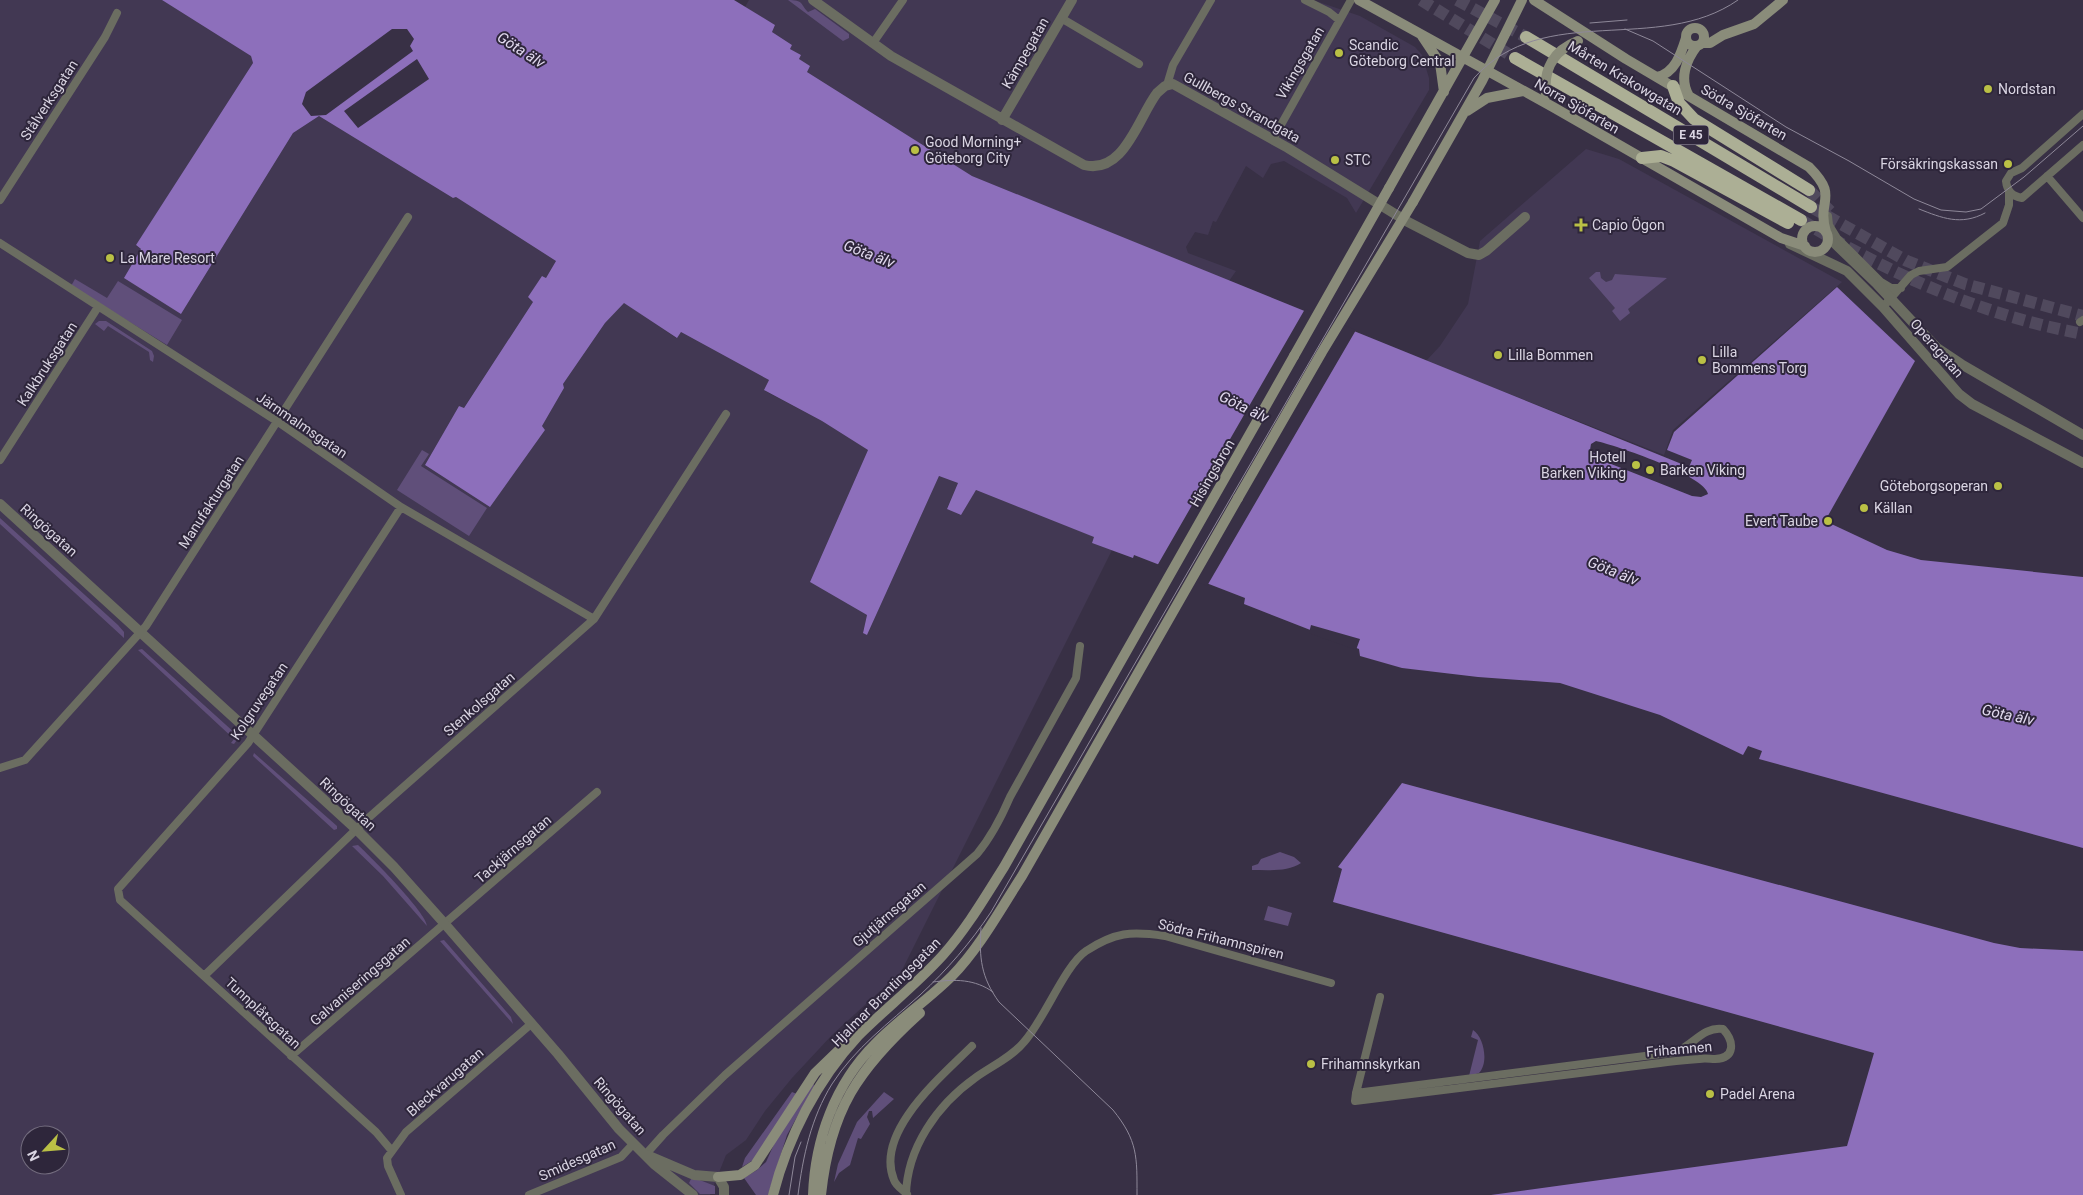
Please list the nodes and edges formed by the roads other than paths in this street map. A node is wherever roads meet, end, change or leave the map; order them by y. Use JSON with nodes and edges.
{"nodes":[{"id":1,"x":813,"y":0,"type":"edge"},
{"id":2,"x":903,"y":0,"type":"edge"},
{"id":3,"x":1072,"y":0,"type":"edge"},
{"id":4,"x":1211,"y":0,"type":"edge"},
{"id":5,"x":1304,"y":0,"type":"edge"},
{"id":6,"x":1351,"y":0,"type":"edge"},
{"id":7,"x":1359,"y":0,"type":"edge"},
{"id":8,"x":1495,"y":0,"type":"edge"},
{"id":9,"x":1522,"y":0,"type":"edge"},
{"id":10,"x":1534,"y":0,"type":"edge"},
{"id":11,"x":1783,"y":0,"type":"edge"},
{"id":12,"x":117,"y":13,"type":"dead end"},
{"id":13,"x":1061,"y":18,"type":"junction"},
{"id":14,"x":1339,"y":20,"type":"junction"},
{"id":15,"x":1419,"y":31,"type":"junction"},
{"id":16,"x":1526,"y":37,"type":"tunnel mouth"},
{"id":17,"x":1686,"y":38,"type":"junction"},
{"id":18,"x":873,"y":43,"type":"junction"},
{"id":19,"x":1700,"y":44,"type":"junction"},
{"id":20,"x":1603,"y":45,"type":"junction"},
{"id":21,"x":1463,"y":57,"type":"junction"},
{"id":22,"x":1515,"y":58,"type":"tunnel mouth"},
{"id":23,"x":1139,"y":64,"type":"dead end"},
{"id":24,"x":1487,"y":71,"type":"junction"},
{"id":25,"x":1657,"y":77,"type":"junction"},
{"id":26,"x":1167,"y":86,"type":"junction"},
{"id":27,"x":1673,"y":86,"type":"junction"},
{"id":28,"x":1523,"y":91,"type":"junction"},
{"id":29,"x":1444,"y":92,"type":"junction"},
{"id":30,"x":1690,"y":96,"type":"junction"},
{"id":31,"x":1553,"y":107,"type":"junction"},
{"id":32,"x":2083,"y":114,"type":"edge"},
{"id":33,"x":1463,"y":115,"type":"junction"},
{"id":34,"x":1002,"y":120,"type":"junction"},
{"id":35,"x":1272,"y":139,"type":"junction"},
{"id":36,"x":2083,"y":145,"type":"edge"},
{"id":37,"x":1642,"y":158,"type":"junction"},
{"id":38,"x":2046,"y":176,"type":"junction"},
{"id":39,"x":1809,"y":190,"type":"tunnel mouth"},
{"id":40,"x":2009,"y":191,"type":"junction"},
{"id":41,"x":0,"y":200,"type":"edge"},
{"id":42,"x":1826,"y":202,"type":"junction"},
{"id":43,"x":1811,"y":207,"type":"tunnel mouth"},
{"id":44,"x":408,"y":217,"type":"dead end"},
{"id":45,"x":1525,"y":217,"type":"dead end"},
{"id":46,"x":2083,"y":218,"type":"edge"},
{"id":47,"x":1827,"y":234,"type":"junction"},
{"id":48,"x":1781,"y":238,"type":"junction"},
{"id":49,"x":0,"y":243,"type":"edge"},
{"id":50,"x":1805,"y":246,"type":"junction"},
{"id":51,"x":1901,"y":288,"type":"junction"},
{"id":52,"x":1887,"y":303,"type":"junction"},
{"id":53,"x":98,"y":307,"type":"junction"},
{"id":54,"x":726,"y":414,"type":"dead end"},
{"id":55,"x":278,"y":422,"type":"junction"},
{"id":56,"x":2083,"y":435,"type":"edge"},
{"id":57,"x":0,"y":460,"type":"edge"},
{"id":58,"x":2083,"y":463,"type":"edge"},
{"id":59,"x":0,"y":504,"type":"edge"},
{"id":60,"x":401,"y":507,"type":"junction"},
{"id":61,"x":594,"y":619,"type":"junction"},
{"id":62,"x":141,"y":632,"type":"junction"},
{"id":63,"x":1080,"y":646,"type":"dead end"},
{"id":64,"x":253,"y":735,"type":"junction"},
{"id":65,"x":0,"y":768,"type":"edge"},
{"id":66,"x":597,"y":792,"type":"dead end"},
{"id":67,"x":356,"y":829,"type":"junction"},
{"id":68,"x":1004,"y":867,"type":"joint"},
{"id":69,"x":117,"y":894,"type":"joint"},
{"id":70,"x":444,"y":924,"type":"junction"},
{"id":71,"x":204,"y":976,"type":"junction"},
{"id":72,"x":1331,"y":984,"type":"dead end"},
{"id":73,"x":939,"y":988,"type":"junction"},
{"id":74,"x":1380,"y":997,"type":"dead end"},
{"id":75,"x":531,"y":1024,"type":"junction"},
{"id":76,"x":859,"y":1036,"type":"junction"},
{"id":77,"x":972,"y":1046,"type":"dead end"},
{"id":78,"x":291,"y":1056,"type":"junction"},
{"id":79,"x":1356,"y":1092,"type":"junction"},
{"id":80,"x":634,"y":1144,"type":"junction"},
{"id":81,"x":392,"y":1151,"type":"junction"},
{"id":82,"x":646,"y":1154,"type":"junction"},
{"id":83,"x":718,"y":1177,"type":"junction"},
{"id":84,"x":906,"y":1194,"type":"edge"},
{"id":85,"x":401,"y":1195,"type":"edge"},
{"id":86,"x":529,"y":1195,"type":"edge"},
{"id":87,"x":693,"y":1195,"type":"edge"},
{"id":88,"x":724,"y":1195,"type":"edge"},
{"id":89,"x":773,"y":1195,"type":"edge"},
{"id":90,"x":813,"y":1195,"type":"edge"},
{"id":91,"x":821,"y":1195,"type":"edge"}],
"edges":[{"from":1,"to":18,"type":"street","name":"Gullbergs Strandgata"},
{"from":2,"to":18,"type":"street"},
{"from":3,"to":13,"type":"street","name":"Kämpegatan"},
{"from":4,"to":26,"type":"street"},
{"from":5,"to":14,"type":"street"},
{"from":6,"to":14,"type":"street","name":"Vikingsgatan"},
{"from":7,"to":15,"type":"main road","name":"Norra Sjöfarten"},
{"from":8,"to":21,"type":"main road","name":"Hisingsbron"},
{"from":9,"to":24,"type":"main road"},
{"from":10,"to":20,"type":"main road","name":"Södra Sjöfarten"},
{"from":11,"to":19,"type":"main road"},
{"from":12,"to":41,"type":"street","name":"Stålverksgatan"},
{"from":13,"to":23,"type":"street"},
{"from":13,"to":34,"type":"street","name":"Kämpegatan"},
{"from":14,"to":35,"type":"street","name":"Vikingsgatan"},
{"from":15,"to":21,"type":"main road","name":"Norra Sjöfarten"},
{"from":15,"to":29,"type":"main road"},
{"from":16,"to":43,"type":"highway","name":"Mårten Krakowgatan","number":"E 45"},
{"from":17,"to":19,"type":"main road"},
{"from":17,"to":19,"type":"main road"},
{"from":17,"to":25,"type":"main road"},
{"from":18,"to":34,"type":"street","name":"Gullbergs Strandgata"},
{"from":19,"to":30,"type":"main road"},
{"from":20,"to":25,"type":"main road","name":"Södra Sjöfarten"},
{"from":20,"to":31,"type":"main road","name":"Södra Sjöfarten","bridge":true},
{"from":21,"to":24,"type":"main road","name":"Norra Sjöfarten"},
{"from":21,"to":29,"type":"main road","name":"Hisingsbron"},
{"from":22,"to":37,"type":"highway","number":"E 45"},
{"from":24,"to":28,"type":"main road","name":"Norra Sjöfarten"},
{"from":24,"to":33,"type":"main road"},
{"from":25,"to":27,"type":"main road","name":"Södra Sjöfarten"},
{"from":26,"to":34,"type":"street","name":"Gullbergs Strandgata"},
{"from":26,"to":35,"type":"street","name":"Gullbergs Strandgata"},
{"from":27,"to":30,"type":"main road","name":"Södra Sjöfarten"},
{"from":27,"to":39,"type":"highway"},
{"from":28,"to":31,"type":"main road","name":"Norra Sjöfarten"},
{"from":28,"to":33,"type":"main road"},
{"from":29,"to":68,"type":"main road","name":"Hisingsbron","bridge":true},
{"from":30,"to":42,"type":"main road","name":"Södra Sjöfarten"},
{"from":31,"to":37,"type":"main road","name":"Norra Sjöfarten"},
{"from":32,"to":40,"type":"street"},
{"from":33,"to":73,"type":"main road","name":"Hjalmar Brantingsgatan","bridge":true},
{"from":35,"to":45,"type":"street","name":"Gullbergs Strandgata"},
{"from":36,"to":38,"type":"street"},
{"from":37,"to":48,"type":"main road","name":"Norra Sjöfarten"},
{"from":38,"to":40,"type":"street"},
{"from":38,"to":46,"type":"street"},
{"from":40,"to":51,"type":"street"},
{"from":42,"to":47,"type":"main road","name":"Södra Sjöfarten"},
{"from":42,"to":51,"type":"street"},
{"from":44,"to":55,"type":"street","name":"Manufakturgatan"},
{"from":47,"to":50,"type":"main road"},
{"from":47,"to":50,"type":"main road"},
{"from":47,"to":52,"type":"street","name":"Operagatan"},
{"from":48,"to":50,"type":"main road"},
{"from":48,"to":52,"type":"street","name":"Operagatan"},
{"from":49,"to":53,"type":"street","name":"Järnmalmsgatan"},
{"from":51,"to":52,"type":"street"},
{"from":52,"to":56,"type":"street","name":"Operagatan"},
{"from":52,"to":58,"type":"street","name":"Operagatan"},
{"from":53,"to":55,"type":"street","name":"Järnmalmsgatan"},
{"from":53,"to":57,"type":"street","name":"Kalkbruksgatan"},
{"from":54,"to":61,"type":"street","name":"Stenkolsgatan"},
{"from":55,"to":60,"type":"street","name":"Järnmalmsgatan"},
{"from":55,"to":62,"type":"street","name":"Manufakturgatan"},
{"from":59,"to":62,"type":"street","name":"Ringögatan"},
{"from":60,"to":61,"type":"street","name":"Järnmalmsgatan"},
{"from":60,"to":64,"type":"street","name":"Kolgruvegatan"},
{"from":61,"to":67,"type":"street","name":"Stenkolsgatan"},
{"from":62,"to":64,"type":"street","name":"Ringögatan"},
{"from":62,"to":65,"type":"street","name":"Manufakturgatan"},
{"from":63,"to":82,"type":"street","name":"Gjutjärnsgatan"},
{"from":64,"to":67,"type":"street","name":"Ringögatan"},
{"from":64,"to":69,"type":"street","name":"Kolgruvegatan"},
{"from":66,"to":70,"type":"street","name":"Tackjärnsgatan"},
{"from":67,"to":70,"type":"street","name":"Ringögatan"},
{"from":67,"to":71,"type":"street","name":"Stenkolsgatan"},
{"from":68,"to":76,"type":"main road","name":"Hjalmar Brantingsgatan"},
{"from":69,"to":71,"type":"street","name":"Tunnplåtsgatan"},
{"from":70,"to":75,"type":"street","name":"Ringögatan"},
{"from":70,"to":78,"type":"street","name":"Galvaniseringsgatan"},
{"from":71,"to":78,"type":"street","name":"Tunnplåtsgatan"},
{"from":72,"to":84,"type":"street","name":"Södra Frihamnspiren"},
{"from":73,"to":90,"type":"main road","name":"Hjalmar Brantingsgatan"},
{"from":73,"to":91,"type":"main road"},
{"from":74,"to":79,"type":"street"},
{"from":75,"to":80,"type":"street","name":"Ringögatan"},
{"from":75,"to":81,"type":"street","name":"Bleckvarugatan"},
{"from":76,"to":83,"type":"main road"},
{"from":76,"to":89,"type":"main road","name":"Hjalmar Brantingsgatan"},
{"from":77,"to":84,"type":"street"},
{"from":78,"to":81,"type":"street","name":"Tunnplåtsgatan"},
{"from":79,"to":79,"type":"street","name":"Frihamnen"},
{"from":80,"to":82,"type":"street","name":"Ringögatan"},
{"from":80,"to":86,"type":"street","name":"Smidesgatan"},
{"from":81,"to":85,"type":"street","name":"Bleckvarugatan"},
{"from":82,"to":83,"type":"street","name":"Ringögatan"},
{"from":82,"to":87,"type":"street","name":"Ringögatan"},
{"from":83,"to":88,"type":"street"}]}
